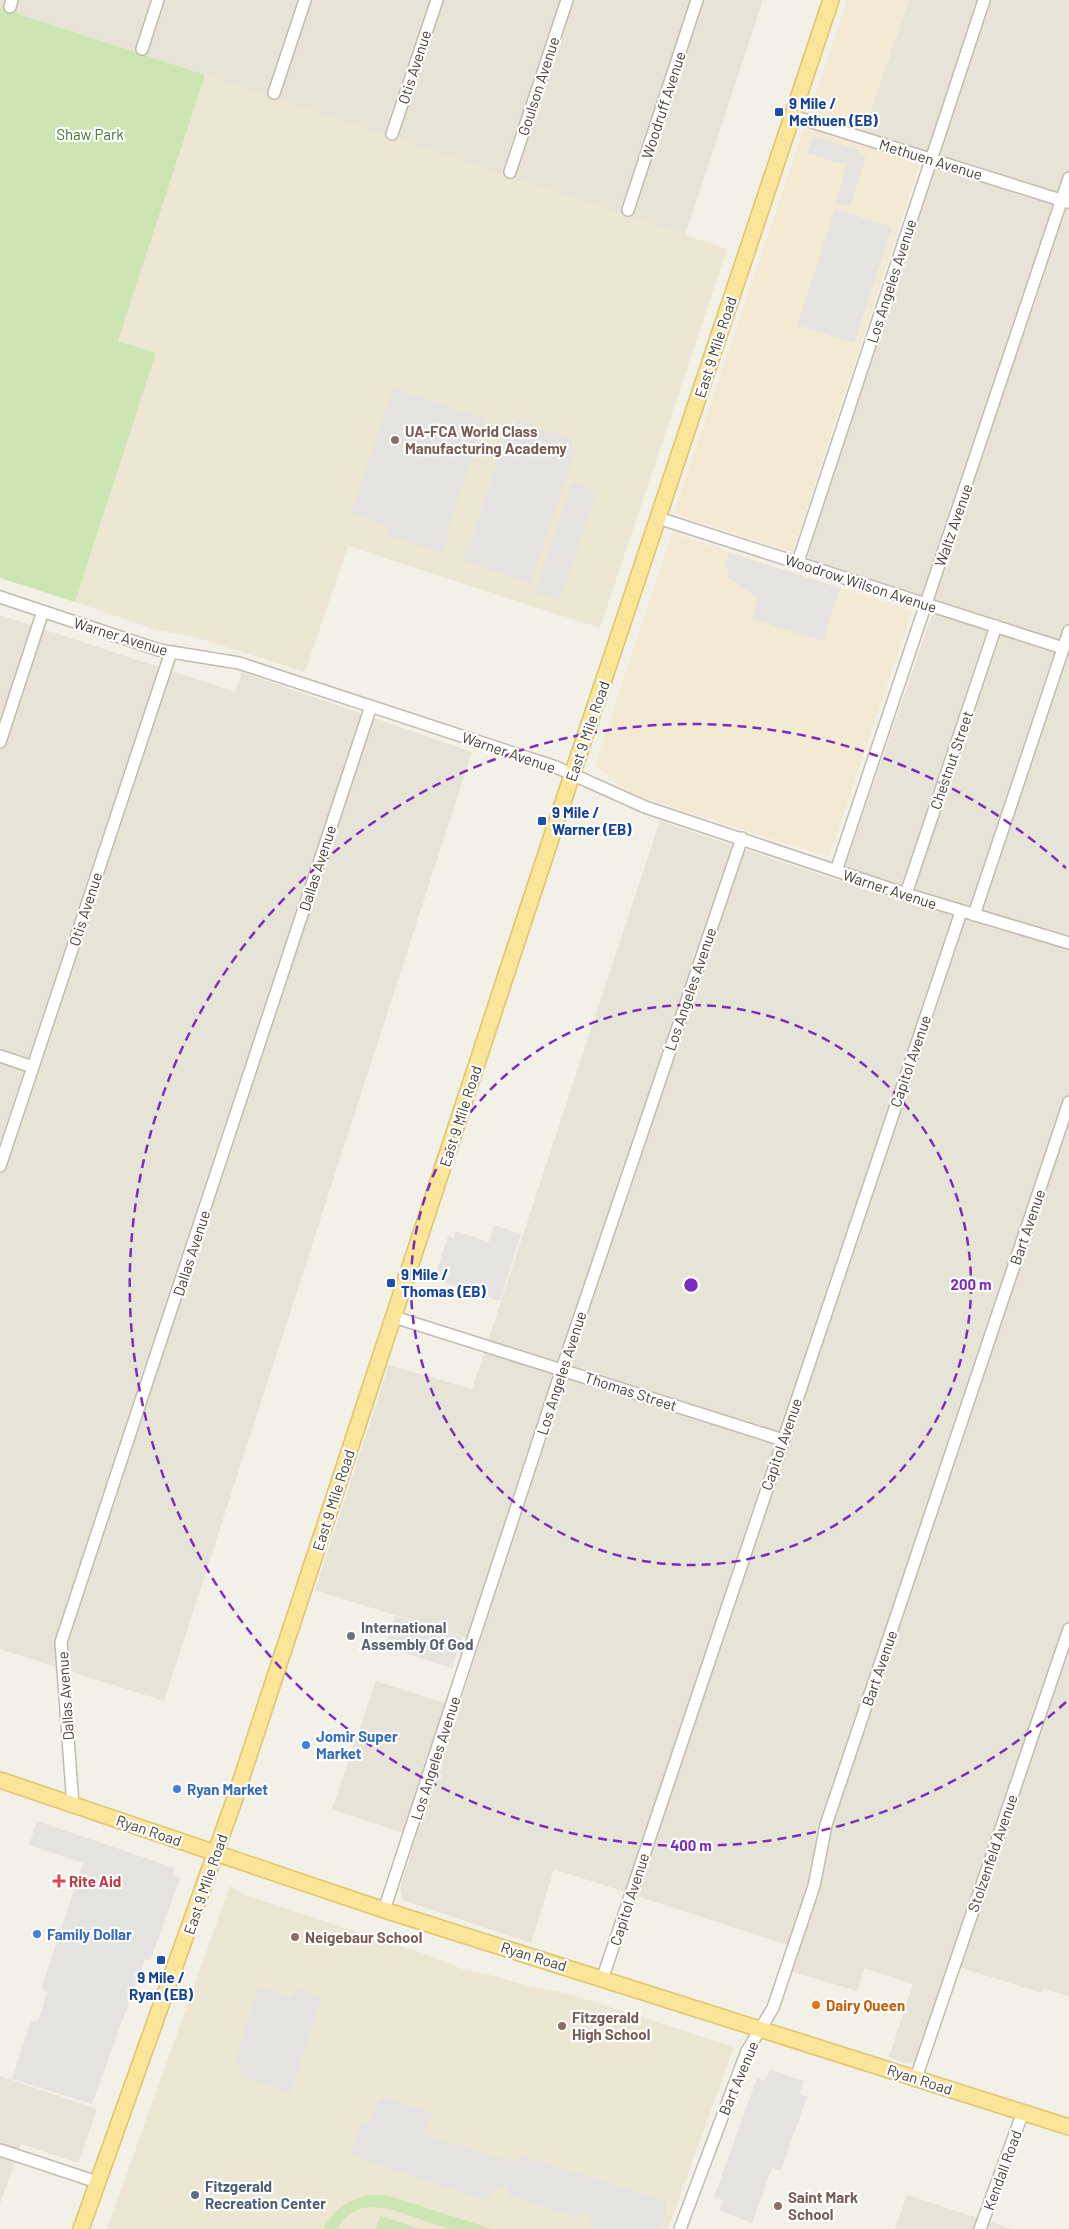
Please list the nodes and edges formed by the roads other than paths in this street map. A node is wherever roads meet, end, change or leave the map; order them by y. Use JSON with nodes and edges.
{"nodes":[{"id":1,"x":158,"y":0,"type":"edge"},
{"id":2,"x":305,"y":0,"type":"edge"},
{"id":3,"x":436,"y":0,"type":"edge"},
{"id":4,"x":567,"y":0,"type":"edge"},
{"id":5,"x":697,"y":0,"type":"edge"},
{"id":6,"x":831,"y":0,"type":"edge"},
{"id":7,"x":984,"y":0,"type":"edge"},
{"id":8,"x":142,"y":48,"type":"dead end"},
{"id":9,"x":274,"y":93,"type":"dead end"},
{"id":10,"x":793,"y":116,"type":"junction"},
{"id":11,"x":392,"y":134,"type":"dead end"},
{"id":12,"x":931,"y":160,"type":"junction"},
{"id":13,"x":510,"y":172,"type":"dead end"},
{"id":14,"x":1069,"y":178,"type":"edge"},
{"id":15,"x":1065,"y":202,"type":"edge"},
{"id":16,"x":628,"y":210,"type":"dead end"},
{"id":17,"x":658,"y":518,"type":"junction"},
{"id":18,"x":798,"y":562,"type":"junction"},
{"id":19,"x":0,"y":597,"type":"edge"},
{"id":20,"x":926,"y":604,"type":"junction"},
{"id":21,"x":43,"y":612,"type":"junction"},
{"id":22,"x":996,"y":626,"type":"junction"},
{"id":23,"x":1069,"y":631,"type":"edge"},
{"id":24,"x":1063,"y":648,"type":"junction"},
{"id":25,"x":171,"y":652,"type":"junction"},
{"id":26,"x":371,"y":706,"type":"junction"},
{"id":27,"x":0,"y":742,"type":"edge"},
{"id":28,"x":572,"y":775,"type":"junction"},
{"id":29,"x":742,"y":838,"type":"junction"},
{"id":30,"x":836,"y":871,"type":"junction"},
{"id":31,"x":906,"y":894,"type":"junction"},
{"id":32,"x":961,"y":912,"type":"junction"},
{"id":33,"x":974,"y":915,"type":"junction"},
{"id":34,"x":1069,"y":943,"type":"edge"},
{"id":35,"x":0,"y":1056,"type":"edge"},
{"id":36,"x":33,"y":1067,"type":"junction"},
{"id":37,"x":1069,"y":1102,"type":"edge"},
{"id":38,"x":0,"y":1166,"type":"edge"},
{"id":39,"x":394,"y":1316,"type":"junction"},
{"id":40,"x":562,"y":1369,"type":"junction"},
{"id":41,"x":782,"y":1440,"type":"junction"},
{"id":42,"x":1069,"y":1629,"type":"edge"},
{"id":43,"x":0,"y":1780,"type":"edge"},
{"id":44,"x":73,"y":1806,"type":"junction"},
{"id":45,"x":216,"y":1854,"type":"junction"},
{"id":46,"x":384,"y":1910,"type":"junction"},
{"id":47,"x":603,"y":1978,"type":"junction"},
{"id":48,"x":761,"y":2028,"type":"junction"},
{"id":49,"x":916,"y":2078,"type":"junction"},
{"id":50,"x":1023,"y":2112,"type":"junction"},
{"id":51,"x":1069,"y":2127,"type":"edge"},
{"id":52,"x":0,"y":2150,"type":"edge"},
{"id":53,"x":98,"y":2182,"type":"junction"},
{"id":54,"x":81,"y":2229,"type":"edge"},
{"id":55,"x":680,"y":2229,"type":"edge"},
{"id":56,"x":980,"y":2229,"type":"edge"}],
"edges":[{"from":1,"to":8,"type":"street"},
{"from":2,"to":9,"type":"street"},
{"from":3,"to":11,"type":"street","name":"Otis Avenue"},
{"from":4,"to":13,"type":"street","name":"Goulson Avenue"},
{"from":5,"to":16,"type":"street","name":"Woodruff Avenue"},
{"from":6,"to":10,"type":"main road","name":"East 9 Mile Road"},
{"from":7,"to":12,"type":"street","name":"Los Angeles Avenue"},
{"from":10,"to":12,"type":"street","name":"Methuen Avenue"},
{"from":10,"to":17,"type":"main road","name":"East 9 Mile Road"},
{"from":12,"to":15,"type":"street","name":"Methuen Avenue"},
{"from":12,"to":18,"type":"street","name":"Los Angeles Avenue"},
{"from":14,"to":15,"type":"street","name":"Waltz Avenue"},
{"from":15,"to":20,"type":"street","name":"Waltz Avenue"},
{"from":17,"to":18,"type":"street","name":"Woodrow Wilson Avenue"},
{"from":17,"to":28,"type":"main road","name":"East 9 Mile Road"},
{"from":18,"to":20,"type":"street","name":"Woodrow Wilson Avenue"},
{"from":19,"to":21,"type":"street","name":"Warner Avenue"},
{"from":20,"to":22,"type":"street","name":"Woodrow Wilson Avenue"},
{"from":20,"to":30,"type":"street","name":"Waltz Avenue"},
{"from":21,"to":25,"type":"street","name":"Warner Avenue"},
{"from":21,"to":27,"type":"street"},
{"from":22,"to":24,"type":"street","name":"Woodrow Wilson Avenue"},
{"from":22,"to":31,"type":"street","name":"Chestnut Street"},
{"from":23,"to":24,"type":"street"},
{"from":24,"to":33,"type":"street"},
{"from":25,"to":26,"type":"street","name":"Warner Avenue"},
{"from":25,"to":36,"type":"street","name":"Otis Avenue"},
{"from":26,"to":28,"type":"street","name":"Warner Avenue"},
{"from":26,"to":44,"type":"street","name":"Dallas Avenue"},
{"from":28,"to":29,"type":"street","name":"Warner Avenue"},
{"from":28,"to":39,"type":"main road","name":"East 9 Mile Road"},
{"from":29,"to":30,"type":"street","name":"Warner Avenue"},
{"from":29,"to":40,"type":"street","name":"Los Angeles Avenue"},
{"from":30,"to":31,"type":"street","name":"Warner Avenue"},
{"from":31,"to":32,"type":"street","name":"Warner Avenue"},
{"from":32,"to":33,"type":"street","name":"Warner Avenue"},
{"from":32,"to":41,"type":"street","name":"Capitol Avenue"},
{"from":33,"to":34,"type":"street","name":"Warner Avenue"},
{"from":35,"to":36,"type":"street"},
{"from":36,"to":38,"type":"street","name":"Otis Avenue"},
{"from":37,"to":48,"type":"street","name":"Bart Avenue"},
{"from":39,"to":40,"type":"street","name":"Thomas Street"},
{"from":39,"to":45,"type":"main road","name":"East 9 Mile Road"},
{"from":40,"to":41,"type":"street","name":"Thomas Street"},
{"from":40,"to":46,"type":"street","name":"Los Angeles Avenue"},
{"from":41,"to":47,"type":"street","name":"Capitol Avenue"},
{"from":42,"to":49,"type":"street","name":"Stolzenfeld Avenue"},
{"from":43,"to":44,"type":"main road","name":"Ryan Road"},
{"from":44,"to":45,"type":"main road","name":"Ryan Road"},
{"from":45,"to":46,"type":"main road","name":"Ryan Road"},
{"from":45,"to":53,"type":"main road","name":"East 9 Mile Road"},
{"from":46,"to":47,"type":"main road","name":"Ryan Road"},
{"from":47,"to":48,"type":"main road","name":"Ryan Road"},
{"from":48,"to":49,"type":"main road","name":"Ryan Road"},
{"from":48,"to":55,"type":"street","name":"Bart Avenue"},
{"from":49,"to":50,"type":"main road","name":"Ryan Road"},
{"from":50,"to":51,"type":"main road","name":"Ryan Road"},
{"from":50,"to":56,"type":"street","name":"Kendall Road"},
{"from":52,"to":53,"type":"street"},
{"from":53,"to":54,"type":"main road","name":"East 9 Mile Road"}]}
